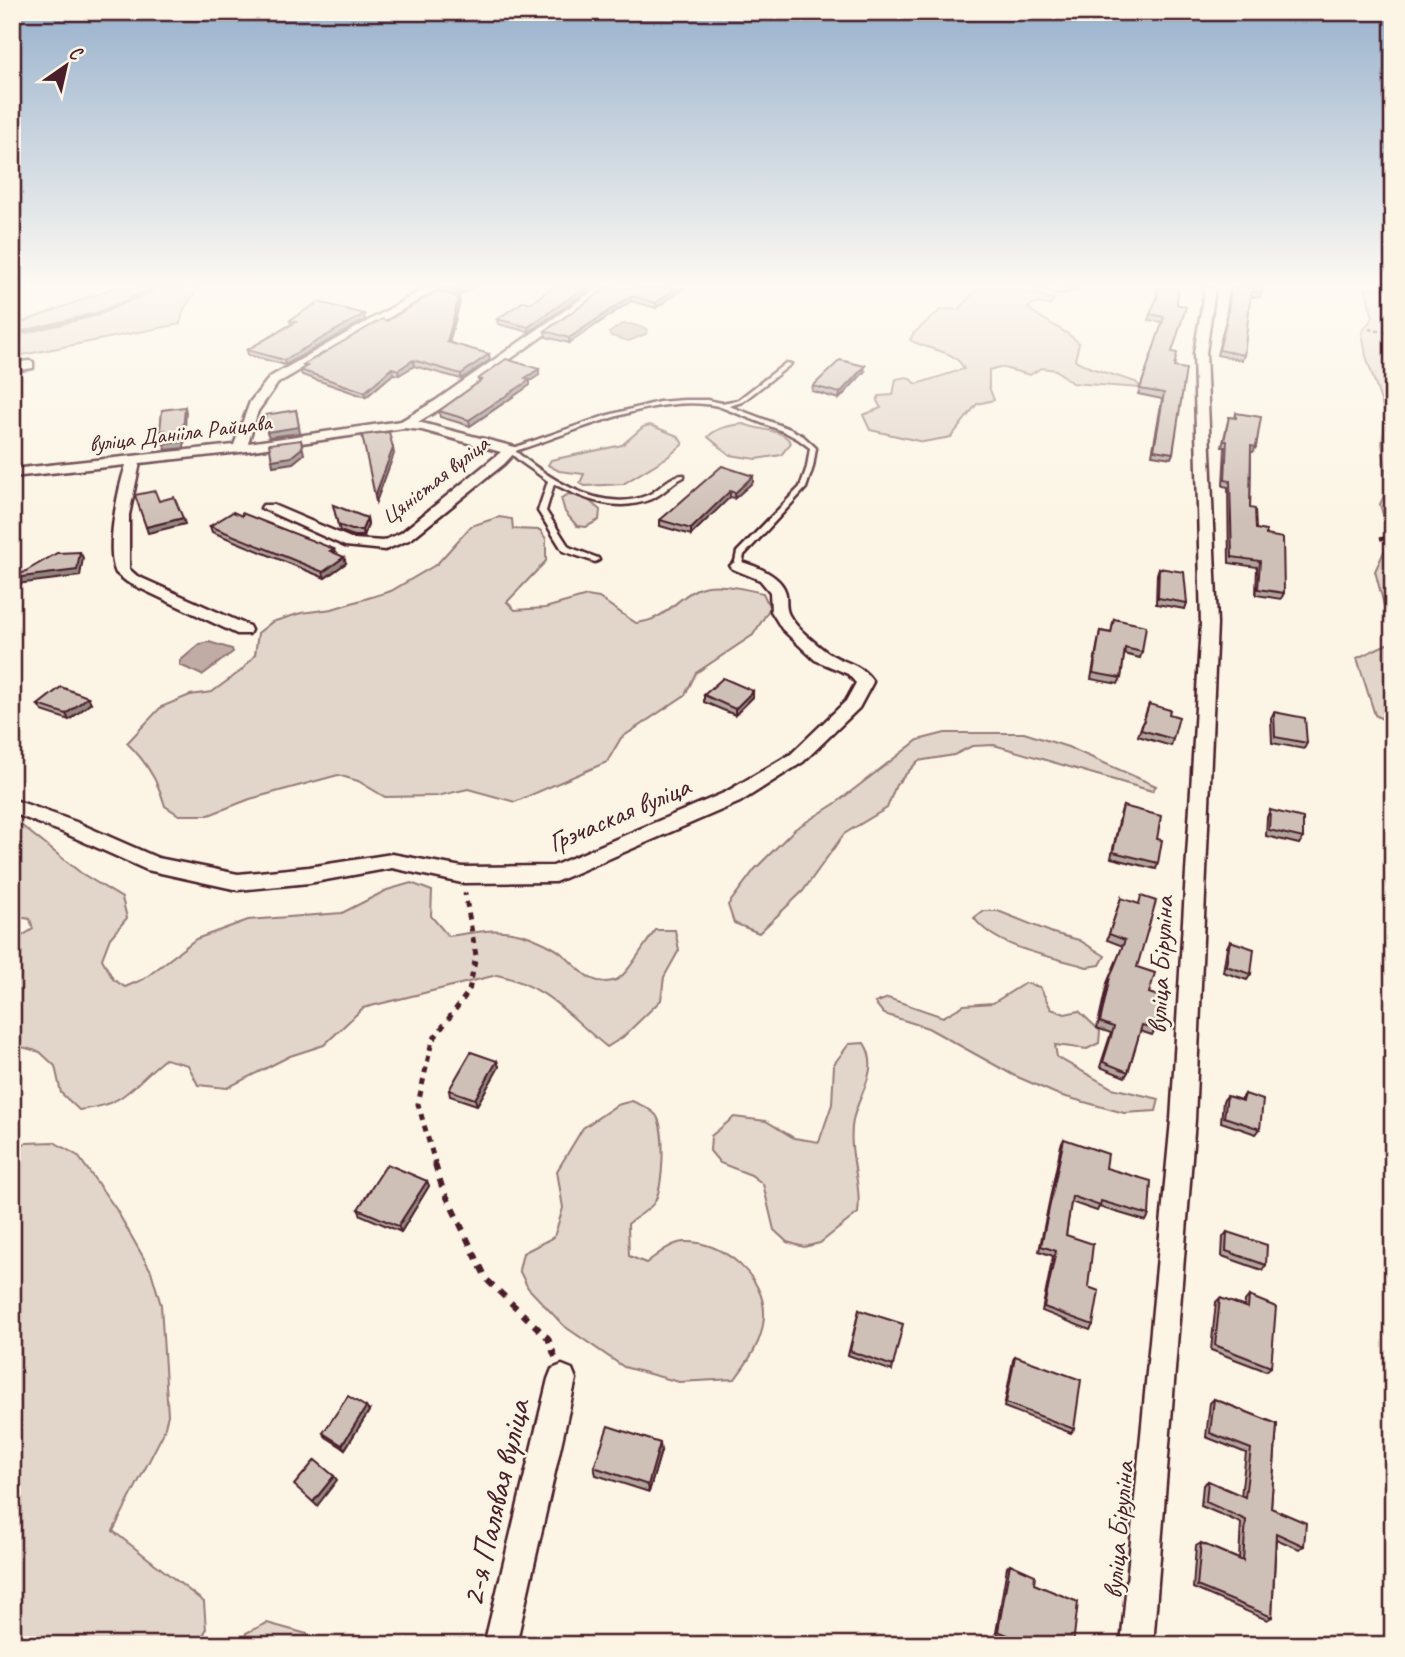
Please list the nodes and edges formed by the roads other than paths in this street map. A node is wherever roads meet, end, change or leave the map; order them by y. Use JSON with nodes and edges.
{"nodes":[{"id":1,"x":300,"y":365,"type":"edge"},
{"id":2,"x":494,"y":365,"type":"edge"},
{"id":3,"x":787,"y":365,"type":"edge"},
{"id":4,"x":1199,"y":365,"type":"edge"},
{"id":5,"x":723,"y":405,"type":"junction"},
{"id":6,"x":404,"y":424,"type":"junction"},
{"id":7,"x":240,"y":448,"type":"junction"},
{"id":8,"x":510,"y":450,"type":"junction"},
{"id":9,"x":134,"y":460,"type":"junction"},
{"id":10,"x":12,"y":473,"type":"edge"},
{"id":11,"x":682,"y":476,"type":"dead end"},
{"id":12,"x":552,"y":480,"type":"junction"},
{"id":13,"x":268,"y":508,"type":"dead end"},
{"id":14,"x":595,"y":560,"type":"dead end"},
{"id":15,"x":738,"y":566,"type":"joint"},
{"id":16,"x":243,"y":630,"type":"dead end"},
{"id":17,"x":12,"y":806,"type":"edge"},
{"id":18,"x":562,"y":1379,"type":"road end"},
{"id":19,"x":500,"y":1645,"type":"edge"},
{"id":20,"x":1137,"y":1645,"type":"edge"}],
"edges":[{"from":1,"to":7,"type":"street"},
{"from":2,"to":6,"type":"street","name":"вуліца Данііла Райцава"},
{"from":3,"to":5,"type":"lane"},
{"from":4,"to":20,"type":"street","name":"вуліца Біруліна"},
{"from":5,"to":8,"type":"lane"},
{"from":5,"to":15,"type":"lane"},
{"from":6,"to":7,"type":"street","name":"вуліца Данііла Райцава"},
{"from":6,"to":8,"type":"street"},
{"from":7,"to":9,"type":"street","name":"вуліца Данііла Райцава"},
{"from":8,"to":12,"type":"lane"},
{"from":8,"to":13,"type":"street","name":"Цяністая вуліца"},
{"from":9,"to":10,"type":"street","name":"вуліца Данііла Райцава"},
{"from":9,"to":16,"type":"street"},
{"from":11,"to":12,"type":"lane"},
{"from":12,"to":14,"type":"lane"},
{"from":15,"to":17,"type":"street","name":"Грэчаская вуліца"},
{"from":18,"to":19,"type":"street","name":"2-я Палявая вуліца"}]}
